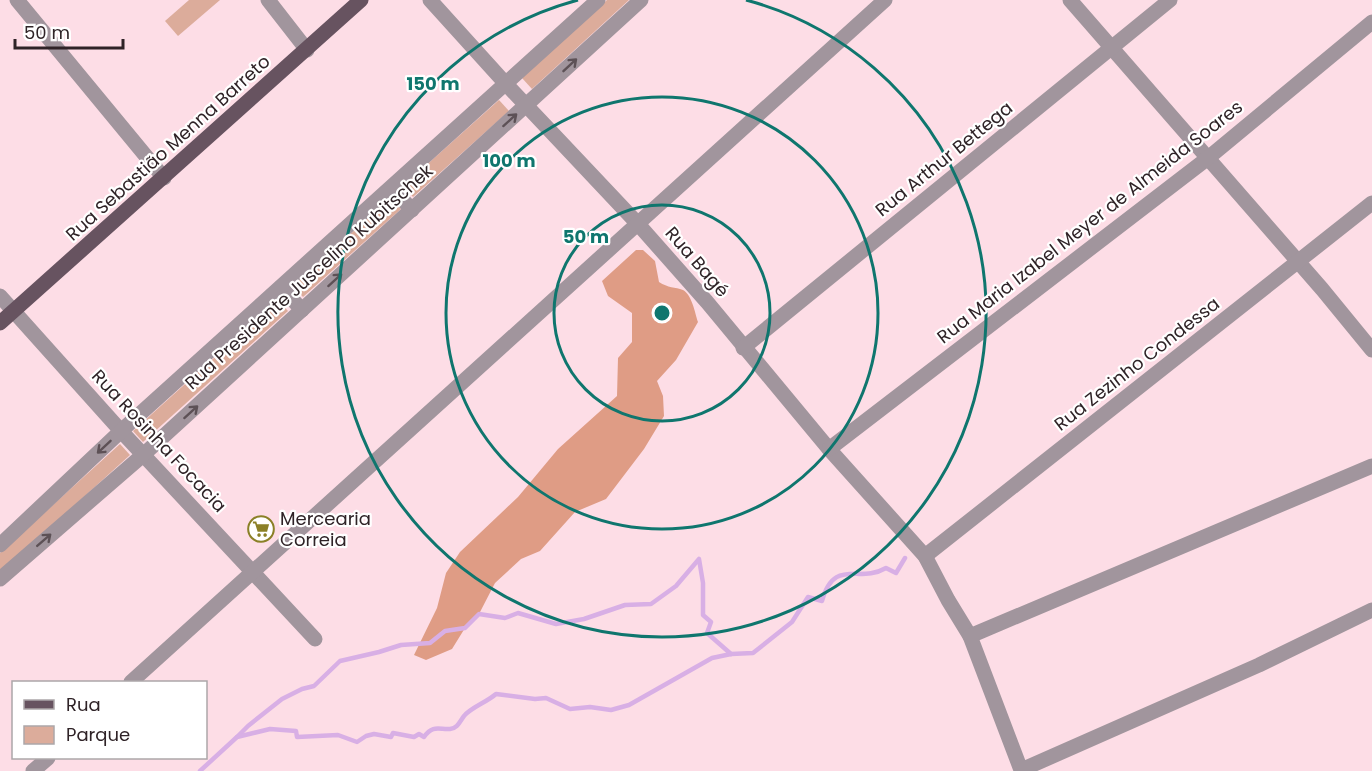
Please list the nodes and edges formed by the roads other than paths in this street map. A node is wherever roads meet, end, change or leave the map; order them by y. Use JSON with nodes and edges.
{"nodes":[{"id":1,"x":17,"y":0,"type":"edge"},
{"id":2,"x":268,"y":0,"type":"edge"},
{"id":3,"x":361,"y":0,"type":"edge"},
{"id":4,"x":430,"y":0,"type":"edge"},
{"id":5,"x":598,"y":0,"type":"edge"},
{"id":6,"x":641,"y":0,"type":"edge"},
{"id":7,"x":885,"y":0,"type":"edge"},
{"id":8,"x":1070,"y":0,"type":"edge"},
{"id":9,"x":1170,"y":0,"type":"edge"},
{"id":10,"x":1372,"y":22,"type":"edge"},
{"id":11,"x":1112,"y":47,"type":"junction"},
{"id":12,"x":307,"y":50,"type":"junction"},
{"id":13,"x":506,"y":84,"type":"junction"},
{"id":14,"x":527,"y":105,"type":"junction"},
{"id":15,"x":1208,"y":158,"type":"junction"},
{"id":16,"x":164,"y":177,"type":"junction"},
{"id":17,"x":392,"y":188,"type":"junction"},
{"id":18,"x":1372,"y":203,"type":"edge"},
{"id":19,"x":412,"y":210,"type":"junction"},
{"id":20,"x":638,"y":224,"type":"junction"},
{"id":21,"x":1298,"y":262,"type":"junction"},
{"id":22,"x":281,"y":287,"type":"junction"},
{"id":23,"x":0,"y":296,"type":"edge"},
{"id":24,"x":303,"y":310,"type":"junction"},
{"id":25,"x":13,"y":312,"type":"junction"},
{"id":26,"x":0,"y":323,"type":"edge"},
{"id":27,"x":743,"y":348,"type":"junction"},
{"id":28,"x":1372,"y":350,"type":"edge"},
{"id":29,"x":122,"y":432,"type":"junction"},
{"id":30,"x":829,"y":449,"type":"junction"},
{"id":31,"x":143,"y":455,"type":"junction"},
{"id":32,"x":1372,"y":466,"type":"edge"},
{"id":33,"x":0,"y":545,"type":"edge"},
{"id":34,"x":926,"y":556,"type":"junction"},
{"id":35,"x":253,"y":571,"type":"junction"},
{"id":36,"x":0,"y":579,"type":"edge"},
{"id":37,"x":1372,"y":610,"type":"edge"},
{"id":38,"x":970,"y":636,"type":"junction"},
{"id":39,"x":315,"y":639,"type":"dead end"},
{"id":40,"x":131,"y":681,"type":"edge"},
{"id":41,"x":47,"y":759,"type":"edge"},
{"id":42,"x":33,"y":771,"type":"edge"}],
"edges":[{"from":1,"to":16,"type":"street"},
{"from":2,"to":12,"type":"street"},
{"from":3,"to":12,"type":"main road","name":"Rua Sebastião Menna Barreto"},
{"from":4,"to":13,"type":"street","name":"Rua Bagé"},
{"from":5,"to":13,"type":"street","name":"Rua Presidente Juscelino Kubitschek"},
{"from":14,"to":6,"type":"street","name":"Rua Presidente Juscelino Kubitschek","one_way":true},
{"from":7,"to":20,"type":"street"},
{"from":8,"to":11,"type":"street"},
{"from":9,"to":11,"type":"street","name":"Rua Arthur Bettega"},
{"from":10,"to":15,"type":"street","name":"Rua Maria Izabel Meyer de Almeida Soares"},
{"from":11,"to":15,"type":"street"},
{"from":11,"to":27,"type":"street","name":"Rua Arthur Bettega"},
{"from":12,"to":16,"type":"main road","name":"Rua Sebastião Menna Barreto"},
{"from":13,"to":14,"type":"street","name":"Rua Bagé"},
{"from":13,"to":17,"type":"street","name":"Rua Presidente Juscelino Kubitschek"},
{"from":19,"to":14,"type":"street","name":"Rua Presidente Juscelino Kubitschek","one_way":true},
{"from":14,"to":20,"type":"street","name":"Rua Bagé"},
{"from":15,"to":21,"type":"street"},
{"from":15,"to":30,"type":"street","name":"Rua Maria Izabel Meyer de Almeida Soares"},
{"from":16,"to":25,"type":"main road","name":"Rua Sebastião Menna Barreto"},
{"from":17,"to":19,"type":"street"},
{"from":17,"to":22,"type":"street","name":"Rua Presidente Juscelino Kubitschek"},
{"from":18,"to":21,"type":"street","name":"Rua Zezinho Condessa"},
{"from":24,"to":19,"type":"street","name":"Rua Presidente Juscelino Kubitschek","one_way":true},
{"from":20,"to":27,"type":"street","name":"Rua Bagé"},
{"from":20,"to":35,"type":"street"},
{"from":21,"to":28,"type":"street"},
{"from":21,"to":34,"type":"street","name":"Rua Zezinho Condessa"},
{"from":22,"to":24,"type":"street"},
{"from":22,"to":29,"type":"street","name":"Rua Presidente Juscelino Kubitschek"},
{"from":23,"to":25,"type":"street","name":"Rua Rosinha Focacia"},
{"from":31,"to":24,"type":"street","name":"Rua Presidente Juscelino Kubitschek","one_way":true},
{"from":25,"to":26,"type":"main road","name":"Rua Sebastião Menna Barreto"},
{"from":25,"to":29,"type":"street","name":"Rua Rosinha Focacia"},
{"from":27,"to":30,"type":"street","name":"Rua Bagé"},
{"from":29,"to":31,"type":"street","name":"Rua Rosinha Focacia"},
{"from":29,"to":33,"type":"street","name":"Rua Presidente Juscelino Kubitschek","one_way":true},
{"from":30,"to":34,"type":"street","name":"Rua Bagé"},
{"from":31,"to":35,"type":"street","name":"Rua Rosinha Focacia"},
{"from":36,"to":31,"type":"street","name":"Rua Presidente Juscelino Kubitschek","one_way":true},
{"from":32,"to":38,"type":"street"},
{"from":34,"to":38,"type":"street","name":"Rua Bagé"},
{"from":35,"to":39,"type":"street","name":"Rua Rosinha Focacia"},
{"from":35,"to":40,"type":"street"},
{"from":37,"to":38,"type":"street","name":"Rua Bagé"},
{"from":41,"to":42,"type":"street"}]}
